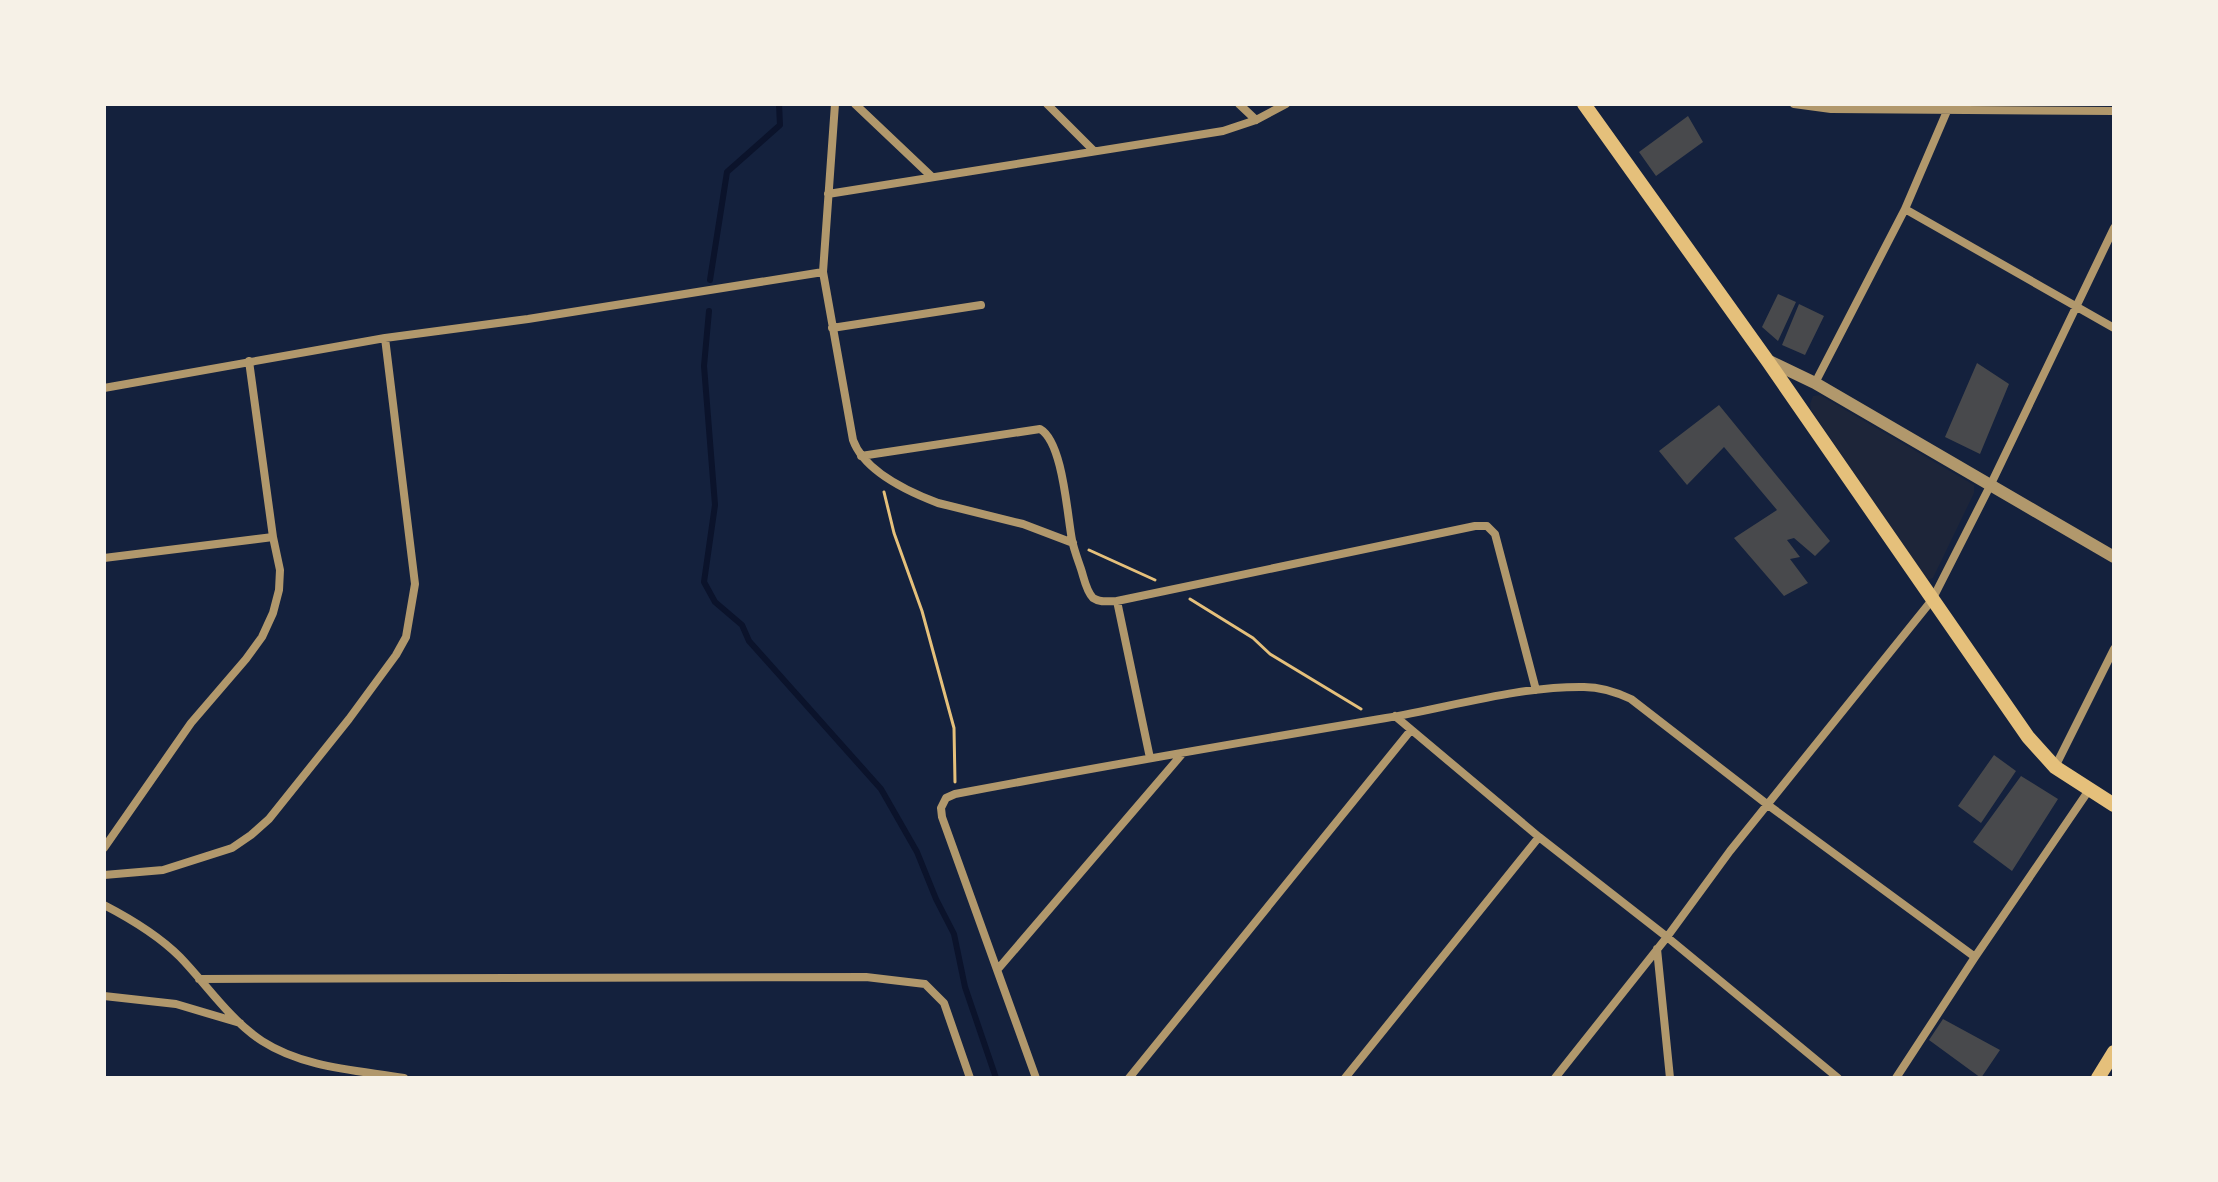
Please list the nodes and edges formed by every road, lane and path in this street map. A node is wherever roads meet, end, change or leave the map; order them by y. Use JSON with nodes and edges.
{"nodes":[{"id":1,"x":835,"y":104,"type":"edge"},
{"id":2,"x":855,"y":104,"type":"edge"},
{"id":3,"x":1047,"y":104,"type":"edge"},
{"id":4,"x":1239,"y":104,"type":"edge"},
{"id":5,"x":1286,"y":104,"type":"edge"},
{"id":6,"x":1584,"y":104,"type":"edge"},
{"id":7,"x":1794,"y":104,"type":"edge"},
{"id":8,"x":1831,"y":106,"type":"edge"},
{"id":9,"x":1949,"y":107,"type":"edge"},
{"id":10,"x":2095,"y":108,"type":"edge"},
{"id":11,"x":2114,"y":111,"type":"edge"},
{"id":12,"x":1256,"y":120,"type":"junction"},
{"id":13,"x":1094,"y":151,"type":"junction"},
{"id":14,"x":932,"y":177,"type":"junction"},
{"id":15,"x":828,"y":194,"type":"junction"},
{"id":16,"x":1905,"y":209,"type":"junction"},
{"id":17,"x":2114,"y":228,"type":"edge"},
{"id":18,"x":823,"y":272,"type":"junction"},
{"id":19,"x":981,"y":305,"type":"dead end"},
{"id":20,"x":2076,"y":307,"type":"junction"},
{"id":21,"x":832,"y":328,"type":"junction"},
{"id":22,"x":2114,"y":328,"type":"edge"},
{"id":23,"x":385,"y":338,"type":"junction"},
{"id":24,"x":1767,"y":360,"type":"junction"},
{"id":25,"x":249,"y":361,"type":"junction"},
{"id":26,"x":1815,"y":383,"type":"junction"},
{"id":27,"x":104,"y":388,"type":"edge"},
{"id":28,"x":861,"y":456,"type":"junction"},
{"id":29,"x":879,"y":471,"type":"junction"},
{"id":30,"x":1990,"y":486,"type":"junction"},
{"id":31,"x":273,"y":537,"type":"junction"},
{"id":32,"x":1073,"y":543,"type":"junction"},
{"id":33,"x":2114,"y":557,"type":"edge"},
{"id":34,"x":104,"y":558,"type":"edge"},
{"id":35,"x":1173,"y":589,"type":"junction"},
{"id":36,"x":1932,"y":600,"type":"junction"},
{"id":37,"x":1117,"y":601,"type":"junction"},
{"id":38,"x":2114,"y":649,"type":"edge"},
{"id":39,"x":1536,"y":690,"type":"junction"},
{"id":40,"x":1395,"y":716,"type":"junction"},
{"id":41,"x":1378,"y":719,"type":"junction"},
{"id":42,"x":1411,"y":730,"type":"junction"},
{"id":43,"x":1183,"y":753,"type":"junction"},
{"id":44,"x":1150,"y":758,"type":"junction"},
{"id":45,"x":2055,"y":767,"type":"junction"},
{"id":46,"x":2089,"y":790,"type":"junction"},
{"id":47,"x":955,"y":794,"type":"junction"},
{"id":48,"x":1768,"y":805,"type":"junction"},
{"id":49,"x":2114,"y":805,"type":"edge"},
{"id":50,"x":1539,"y":837,"type":"junction"},
{"id":51,"x":104,"y":848,"type":"edge"},
{"id":52,"x":104,"y":875,"type":"edge"},
{"id":53,"x":104,"y":905,"type":"edge"},
{"id":54,"x":1667,"y":937,"type":"junction"},
{"id":55,"x":1657,"y":949,"type":"junction"},
{"id":56,"x":1975,"y":957,"type":"junction"},
{"id":57,"x":998,"y":969,"type":"junction"},
{"id":58,"x":199,"y":979,"type":"junction"},
{"id":59,"x":104,"y":996,"type":"edge"},
{"id":60,"x":241,"y":1023,"type":"junction"},
{"id":61,"x":2114,"y":1052,"type":"edge"},
{"id":62,"x":404,"y":1078,"type":"edge"},
{"id":63,"x":970,"y":1078,"type":"edge"},
{"id":64,"x":1036,"y":1078,"type":"edge"},
{"id":65,"x":1129,"y":1078,"type":"edge"},
{"id":66,"x":1345,"y":1078,"type":"edge"},
{"id":67,"x":1555,"y":1078,"type":"edge"},
{"id":68,"x":1670,"y":1078,"type":"edge"},
{"id":69,"x":1838,"y":1078,"type":"edge"},
{"id":70,"x":1896,"y":1078,"type":"edge"},
{"id":71,"x":2098,"y":1078,"type":"edge"}],
"edges":[{"from":1,"to":15,"type":"street"},
{"from":2,"to":14,"type":"street"},
{"from":3,"to":13,"type":"street"},
{"from":4,"to":12,"type":"street"},
{"from":5,"to":12,"type":"street"},
{"from":6,"to":24,"type":"main road"},
{"from":7,"to":8,"type":"street"},
{"from":8,"to":9,"type":"street"},
{"from":9,"to":10,"type":"street"},
{"from":9,"to":16,"type":"street"},
{"from":10,"to":11,"type":"street"},
{"from":12,"to":13,"type":"street"},
{"from":13,"to":14,"type":"street"},
{"from":14,"to":15,"type":"street"},
{"from":15,"to":18,"type":"street"},
{"from":16,"to":20,"type":"street"},
{"from":16,"to":26,"type":"street"},
{"from":17,"to":20,"type":"street"},
{"from":18,"to":21,"type":"street"},
{"from":18,"to":23,"type":"street"},
{"from":19,"to":21,"type":"street"},
{"from":20,"to":22,"type":"street"},
{"from":20,"to":30,"type":"street"},
{"from":21,"to":28,"type":"street"},
{"from":23,"to":25,"type":"street"},
{"from":23,"to":52,"type":"street"},
{"from":24,"to":26,"type":"street"},
{"from":24,"to":36,"type":"main road"},
{"from":25,"to":27,"type":"street"},
{"from":25,"to":31,"type":"street"},
{"from":26,"to":30,"type":"street"},
{"from":28,"to":29,"type":"street"},
{"from":28,"to":32,"type":"street"},
{"from":29,"to":32,"type":"street"},
{"from":29,"to":47,"type":"path"},
{"from":30,"to":33,"type":"street"},
{"from":30,"to":36,"type":"street"},
{"from":31,"to":34,"type":"street"},
{"from":31,"to":51,"type":"street"},
{"from":32,"to":35,"type":"path"},
{"from":32,"to":37,"type":"street"},
{"from":35,"to":37,"type":"street"},
{"from":35,"to":39,"type":"street"},
{"from":35,"to":41,"type":"path"},
{"from":36,"to":45,"type":"main road"},
{"from":36,"to":48,"type":"street"},
{"from":37,"to":44,"type":"street"},
{"from":38,"to":45,"type":"street"},
{"from":39,"to":40,"type":"street"},
{"from":39,"to":48,"type":"street"},
{"from":40,"to":41,"type":"street"},
{"from":40,"to":42,"type":"street"},
{"from":41,"to":43,"type":"street"},
{"from":42,"to":50,"type":"street"},
{"from":42,"to":65,"type":"street"},
{"from":43,"to":44,"type":"street"},
{"from":43,"to":57,"type":"street"},
{"from":44,"to":47,"type":"street"},
{"from":45,"to":46,"type":"main road"},
{"from":46,"to":49,"type":"main road"},
{"from":46,"to":56,"type":"street"},
{"from":47,"to":57,"type":"street"},
{"from":48,"to":54,"type":"street"},
{"from":48,"to":56,"type":"street"},
{"from":50,"to":54,"type":"street"},
{"from":50,"to":66,"type":"street"},
{"from":53,"to":58,"type":"street"},
{"from":54,"to":55,"type":"street"},
{"from":54,"to":69,"type":"street"},
{"from":55,"to":67,"type":"street"},
{"from":55,"to":68,"type":"street"},
{"from":56,"to":70,"type":"street"},
{"from":57,"to":64,"type":"street"},
{"from":58,"to":60,"type":"street"},
{"from":58,"to":63,"type":"street"},
{"from":59,"to":60,"type":"street"},
{"from":60,"to":62,"type":"street"},
{"from":61,"to":71,"type":"main road"}]}
